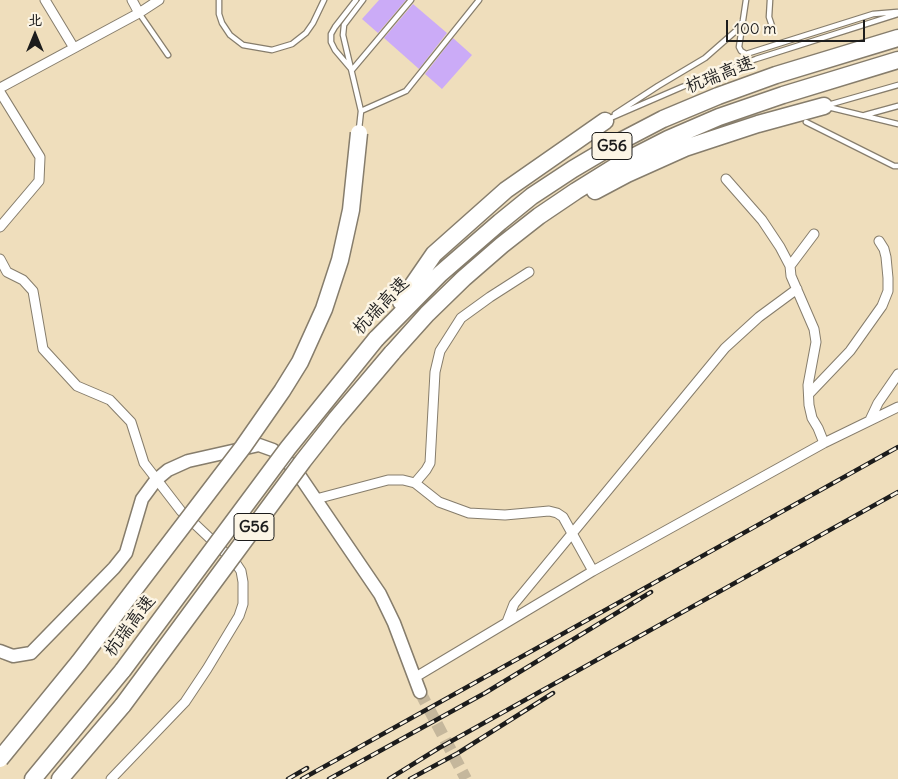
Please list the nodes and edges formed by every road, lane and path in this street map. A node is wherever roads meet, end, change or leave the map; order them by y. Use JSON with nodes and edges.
{"nodes":[{"id":1,"x":45,"y":0,"type":"edge"},
{"id":2,"x":132,"y":0,"type":"edge"},
{"id":3,"x":159,"y":0,"type":"edge"},
{"id":4,"x":219,"y":0,"type":"edge"},
{"id":5,"x":324,"y":0,"type":"edge"},
{"id":6,"x":356,"y":0,"type":"edge"},
{"id":7,"x":363,"y":0,"type":"edge"},
{"id":8,"x":411,"y":0,"type":"edge"},
{"id":9,"x":479,"y":0,"type":"edge"},
{"id":10,"x":746,"y":0,"type":"edge"},
{"id":11,"x":770,"y":0,"type":"edge"},
{"id":12,"x":139,"y":13,"type":"junction"},
{"id":13,"x":898,"y":13,"type":"edge"},
{"id":14,"x":744,"y":18,"type":"junction"},
{"id":15,"x":773,"y":29,"type":"dead end"},
{"id":16,"x":898,"y":38,"type":"edge"},
{"id":17,"x":74,"y":48,"type":"junction"},
{"id":18,"x":168,"y":55,"type":"dead end"},
{"id":19,"x":898,"y":60,"type":"edge"},
{"id":20,"x":352,"y":70,"type":"junction"},
{"id":21,"x":898,"y":85,"type":"edge"},
{"id":22,"x":0,"y":88,"type":"edge"},
{"id":23,"x":0,"y":92,"type":"edge"},
{"id":24,"x":824,"y":106,"type":"junction"},
{"id":25,"x":898,"y":106,"type":"edge"},
{"id":26,"x":360,"y":111,"type":"junction"},
{"id":27,"x":863,"y":115,"type":"junction"},
{"id":28,"x":606,"y":121,"type":"junction"},
{"id":29,"x":806,"y":122,"type":"dead end"},
{"id":30,"x":898,"y":124,"type":"edge"},
{"id":31,"x":359,"y":133,"type":"joint"},
{"id":32,"x":898,"y":166,"type":"edge"},
{"id":33,"x":726,"y":179,"type":"dead end"},
{"id":34,"x":0,"y":227,"type":"edge"},
{"id":35,"x":814,"y":234,"type":"dead end"},
{"id":36,"x":879,"y":242,"type":"dead end"},
{"id":37,"x":502,"y":245,"type":"junction"},
{"id":38,"x":0,"y":259,"type":"edge"},
{"id":39,"x":790,"y":266,"type":"junction"},
{"id":40,"x":529,"y":272,"type":"dead end"},
{"id":41,"x":797,"y":289,"type":"junction"},
{"id":42,"x":376,"y":339,"type":"junction"},
{"id":43,"x":898,"y":374,"type":"edge"},
{"id":44,"x":809,"y":394,"type":"junction"},
{"id":45,"x":898,"y":407,"type":"edge"},
{"id":46,"x":870,"y":420,"type":"junction"},
{"id":47,"x":824,"y":443,"type":"junction"},
{"id":48,"x":156,"y":480,"type":"junction"},
{"id":49,"x":415,"y":483,"type":"junction"},
{"id":50,"x":316,"y":499,"type":"junction"},
{"id":51,"x":572,"y":534,"type":"junction"},
{"id":52,"x":593,"y":571,"type":"junction"},
{"id":53,"x":507,"y":622,"type":"junction"},
{"id":54,"x":0,"y":651,"type":"edge"},
{"id":55,"x":414,"y":678,"type":"junction"},
{"id":56,"x":420,"y":692,"type":"tunnel mouth"},
{"id":57,"x":0,"y":759,"type":"edge"},
{"id":58,"x":33,"y":779,"type":"edge"},
{"id":59,"x":60,"y":779,"type":"edge"},
{"id":60,"x":111,"y":779,"type":"edge"}],
"edges":[{"from":1,"to":17,"type":"street"},
{"from":2,"to":12,"type":"street"},
{"from":3,"to":12,"type":"street"},
{"from":4,"to":5,"type":"lane"},
{"from":6,"to":20,"type":"lane"},
{"from":7,"to":20,"type":"lane"},
{"from":8,"to":20,"type":"lane"},
{"from":9,"to":26,"type":"lane"},
{"from":10,"to":14,"type":"lane"},
{"from":11,"to":15,"type":"lane"},
{"from":12,"to":17,"type":"street"},
{"from":12,"to":18,"type":"lane"},
{"from":13,"to":14,"type":"lane"},
{"from":13,"to":28,"type":"lane"},
{"from":14,"to":28,"type":"lane"},
{"from":16,"to":42,"type":"highway","name":"杭瑞高速","number":"G56"},
{"from":17,"to":22,"type":"street"},
{"from":19,"to":37,"type":"highway","number":"G56"},
{"from":20,"to":26,"type":"lane"},
{"from":21,"to":24,"type":"lane"},
{"from":23,"to":34,"type":"street"},
{"from":24,"to":27,"type":"lane"},
{"from":24,"to":37,"type":"highway"},
{"from":25,"to":27,"type":"lane"},
{"from":26,"to":31,"type":"lane"},
{"from":27,"to":30,"type":"lane"},
{"from":28,"to":42,"type":"highway"},
{"from":29,"to":32,"type":"lane"},
{"from":31,"to":57,"type":"highway","bridge":true},
{"from":33,"to":39,"type":"street"},
{"from":35,"to":39,"type":"street"},
{"from":36,"to":44,"type":"street"},
{"from":37,"to":59,"type":"highway","number":"G56","bridge":true},
{"from":38,"to":48,"type":"street"},
{"from":39,"to":41,"type":"street"},
{"from":40,"to":49,"type":"street"},
{"from":41,"to":44,"type":"street"},
{"from":41,"to":51,"type":"street"},
{"from":42,"to":58,"type":"highway","name":"杭瑞高速","number":"G56","bridge":true},
{"from":43,"to":46,"type":"street"},
{"from":44,"to":47,"type":"street"},
{"from":45,"to":46,"type":"street"},
{"from":46,"to":47,"type":"street"},
{"from":47,"to":52,"type":"street"},
{"from":48,"to":50,"type":"street"},
{"from":48,"to":54,"type":"street"},
{"from":48,"to":60,"type":"street"},
{"from":49,"to":50,"type":"street"},
{"from":49,"to":51,"type":"street"},
{"from":50,"to":55,"type":"street"},
{"from":51,"to":52,"type":"street"},
{"from":51,"to":53,"type":"street"},
{"from":52,"to":53,"type":"street"},
{"from":53,"to":55,"type":"street"},
{"from":55,"to":56,"type":"street"}]}
